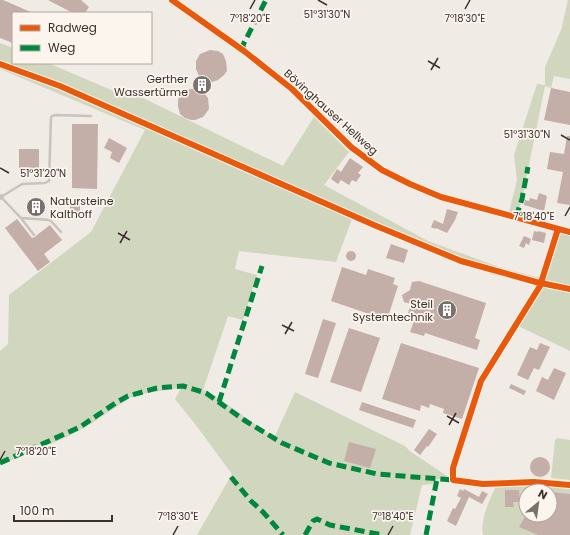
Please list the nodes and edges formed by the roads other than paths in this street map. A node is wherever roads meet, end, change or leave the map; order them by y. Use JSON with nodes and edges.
{"nodes":[{"id":1,"x":172,"y":0,"type":"edge"},
{"id":2,"x":91,"y":116,"type":"dead end"},
{"id":3,"x":1,"y":197,"type":"edge"},
{"id":4,"x":20,"y":218,"type":"junction"},
{"id":5,"x":558,"y":229,"type":"junction"},
{"id":6,"x":61,"y":232,"type":"dead end"},
{"id":7,"x":570,"y":232,"type":"edge"},
{"id":8,"x":34,"y":235,"type":"dead end"},
{"id":9,"x":459,"y":448,"type":"dead end"},
{"id":10,"x":453,"y":480,"type":"dead end"},
{"id":11,"x":570,"y":485,"type":"edge"}],
"edges":[{"from":1,"to":5,"type":"street","name":"Bövinghauser Hellweg"},
{"from":2,"to":3,"type":"lane"},
{"from":3,"to":4,"type":"lane"},
{"from":4,"to":6,"type":"lane"},
{"from":4,"to":8,"type":"lane"},
{"from":5,"to":7,"type":"street","name":"Bövinghauser Hellweg"},
{"from":5,"to":9,"type":"street"},
{"from":10,"to":11,"type":"street"}]}
